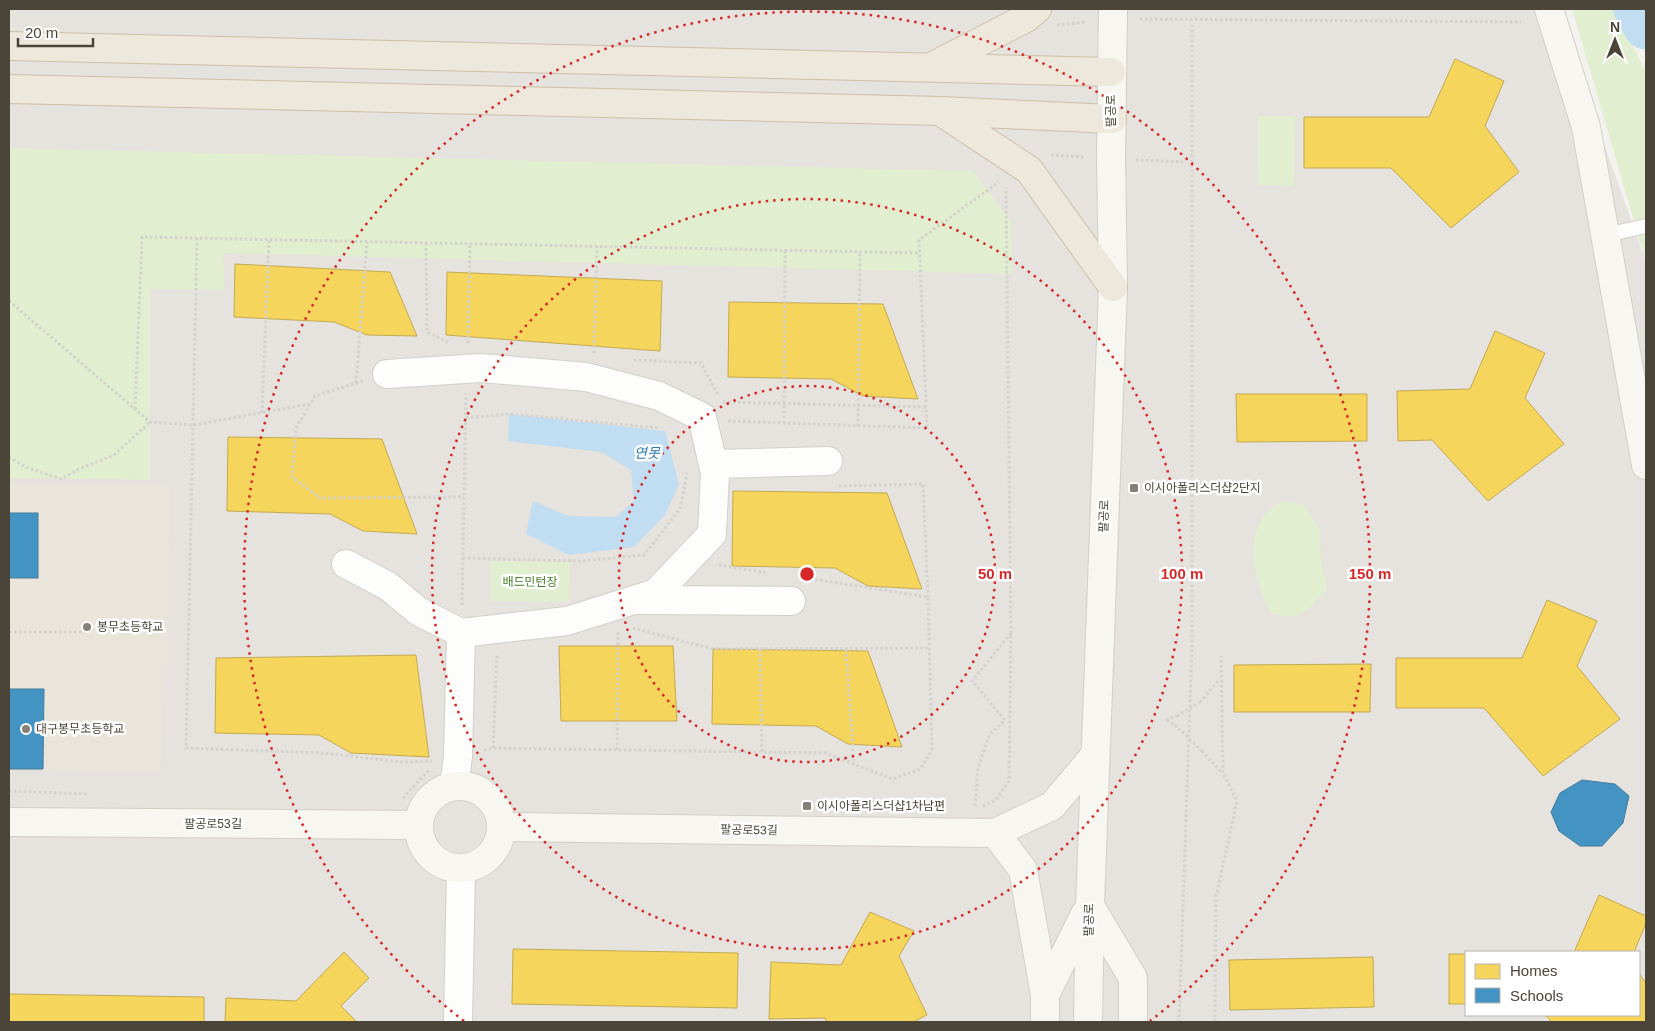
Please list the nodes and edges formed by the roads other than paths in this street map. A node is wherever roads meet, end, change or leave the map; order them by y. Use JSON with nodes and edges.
{"nodes":[{"id":1,"x":1549,"y":9,"type":"edge"},
{"id":2,"x":1032,"y":13,"type":"edge"},
{"id":3,"x":1113,"y":14,"type":"edge"},
{"id":4,"x":9,"y":46,"type":"edge"},
{"id":5,"x":929,"y":68,"type":"junction"},
{"id":6,"x":1111,"y":72,"type":"junction"},
{"id":7,"x":9,"y":89,"type":"edge"},
{"id":8,"x":940,"y":111,"type":"junction"},
{"id":9,"x":1112,"y":119,"type":"junction"},
{"id":10,"x":1646,"y":226,"type":"edge"},
{"id":11,"x":1606,"y":235,"type":"junction"},
{"id":12,"x":1112,"y":287,"type":"junction"},
{"id":13,"x":387,"y":374,"type":"road end"},
{"id":14,"x":713,"y":464,"type":"junction"},
{"id":15,"x":1646,"y":464,"type":"edge"},
{"id":16,"x":831,"y":474,"type":"road end"},
{"id":17,"x":346,"y":564,"type":"dead end"},
{"id":18,"x":797,"y":590,"type":"road end"},
{"id":19,"x":634,"y":600,"type":"junction"},
{"id":20,"x":461,"y":634,"type":"junction"},
{"id":21,"x":1095,"y":755,"type":"junction"},
{"id":22,"x":454,"y":786,"type":"junction"},
{"id":23,"x":9,"y":822,"type":"edge"},
{"id":24,"x":418,"y":825,"type":"junction"},
{"id":25,"x":502,"y":827,"type":"junction"},
{"id":26,"x":995,"y":833,"type":"junction"},
{"id":27,"x":461,"y":869,"type":"junction"},
{"id":28,"x":1090,"y":905,"type":"junction"},
{"id":29,"x":1046,"y":995,"type":"junction"},
{"id":30,"x":458,"y":1022,"type":"edge"},
{"id":31,"x":1045,"y":1022,"type":"edge"},
{"id":32,"x":1088,"y":1022,"type":"edge"},
{"id":33,"x":1133,"y":1022,"type":"edge"}],
"edges":[{"from":1,"to":11,"type":"main road"},
{"from":2,"to":5,"type":"highway"},
{"from":3,"to":6,"type":"main road","name":"팔공로"},
{"from":4,"to":5,"type":"highway"},
{"from":5,"to":6,"type":"highway"},
{"from":6,"to":9,"type":"main road","name":"팔공로"},
{"from":7,"to":8,"type":"highway"},
{"from":8,"to":9,"type":"highway"},
{"from":8,"to":12,"type":"highway"},
{"from":9,"to":12,"type":"main road","name":"팔공로"},
{"from":10,"to":11,"type":"lane"},
{"from":11,"to":15,"type":"main road"},
{"from":12,"to":21,"type":"main road","name":"팔공로"},
{"from":13,"to":14,"type":"street"},
{"from":14,"to":16,"type":"street"},
{"from":14,"to":19,"type":"street"},
{"from":17,"to":20,"type":"street"},
{"from":18,"to":19,"type":"street"},
{"from":19,"to":20,"type":"street"},
{"from":20,"to":22,"type":"street"},
{"from":21,"to":26,"type":"main road"},
{"from":21,"to":28,"type":"main road","name":"팔공로"},
{"from":22,"to":24,"type":"main road"},
{"from":22,"to":25,"type":"main road"},
{"from":23,"to":24,"type":"main road","name":"팔공로53길"},
{"from":24,"to":27,"type":"main road"},
{"from":25,"to":26,"type":"main road","name":"팔공로53길"},
{"from":25,"to":27,"type":"main road"},
{"from":26,"to":29,"type":"main road"},
{"from":27,"to":30,"type":"street"},
{"from":28,"to":29,"type":"main road"},
{"from":28,"to":32,"type":"main road","name":"팔공로"},
{"from":28,"to":33,"type":"main road"},
{"from":29,"to":31,"type":"main road"}]}
